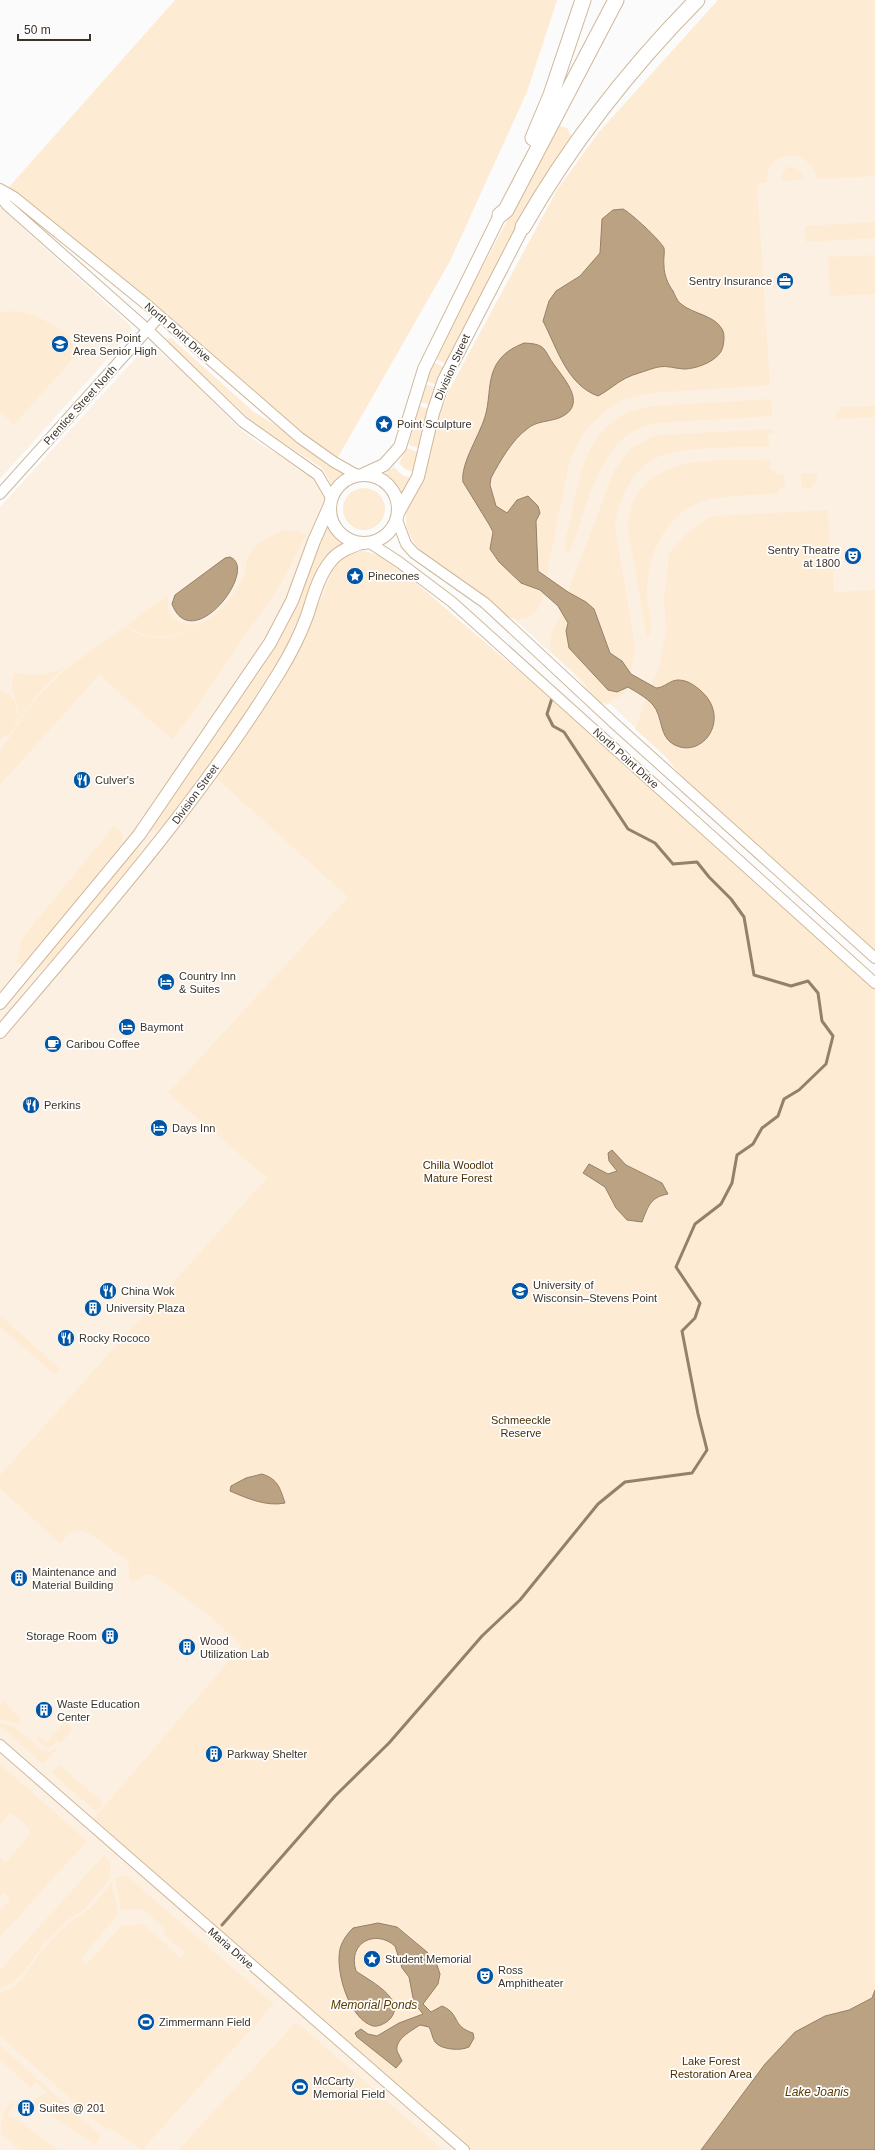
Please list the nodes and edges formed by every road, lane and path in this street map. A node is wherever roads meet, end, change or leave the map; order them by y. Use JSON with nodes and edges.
{"nodes":[{"id":1,"x":583,"y":0,"type":"edge"},
{"id":2,"x":616,"y":0,"type":"edge"},
{"id":3,"x":697,"y":0,"type":"edge"},
{"id":4,"x":0,"y":189,"type":"edge"},
{"id":5,"x":0,"y":196,"type":"edge"},
{"id":6,"x":500,"y":215,"type":"junction"},
{"id":7,"x":523,"y":227,"type":"joint"},
{"id":8,"x":160,"y":316,"type":"junction"},
{"id":9,"x":148,"y":330,"type":"junction"},
{"id":10,"x":360,"y":474,"type":"junction"},
{"id":11,"x":0,"y":494,"type":"edge"},
{"id":12,"x":331,"y":502,"type":"junction"},
{"id":13,"x":397,"y":517,"type":"junction"},
{"id":14,"x":366,"y":543,"type":"junction"},
{"id":15,"x":875,"y":958,"type":"edge"},
{"id":16,"x":875,"y":983,"type":"edge"},
{"id":17,"x":0,"y":1003,"type":"edge"},
{"id":18,"x":0,"y":1032,"type":"edge"},
{"id":19,"x":0,"y":1745,"type":"edge"},
{"id":20,"x":464,"y":2150,"type":"edge"}],
"edges":[{"from":1,"to":6,"type":"highway"},
{"from":2,"to":6,"type":"highway"},
{"from":3,"to":7,"type":"highway"},
{"from":4,"to":8,"type":"street","name":"North Point Drive"},
{"from":5,"to":9,"type":"street","name":"North Point Drive"},
{"from":6,"to":10,"type":"main road","name":"Division Street"},
{"from":7,"to":13,"type":"main road","name":"Division Street"},
{"from":8,"to":9,"type":"street","name":"Prentice Street North"},
{"from":8,"to":10,"type":"street","name":"North Point Drive"},
{"from":9,"to":11,"type":"street","name":"Prentice Street North"},
{"from":9,"to":12,"type":"street","name":"North Point Drive"},
{"from":10,"to":12,"type":"main road"},
{"from":10,"to":13,"type":"main road"},
{"from":12,"to":14,"type":"main road"},
{"from":12,"to":17,"type":"main road","name":"Division Street"},
{"from":13,"to":14,"type":"main road"},
{"from":13,"to":15,"type":"street","name":"North Point Drive"},
{"from":14,"to":16,"type":"street","name":"North Point Drive"},
{"from":14,"to":18,"type":"main road","name":"Division Street"},
{"from":19,"to":20,"type":"street","name":"Maria Drive"}]}
